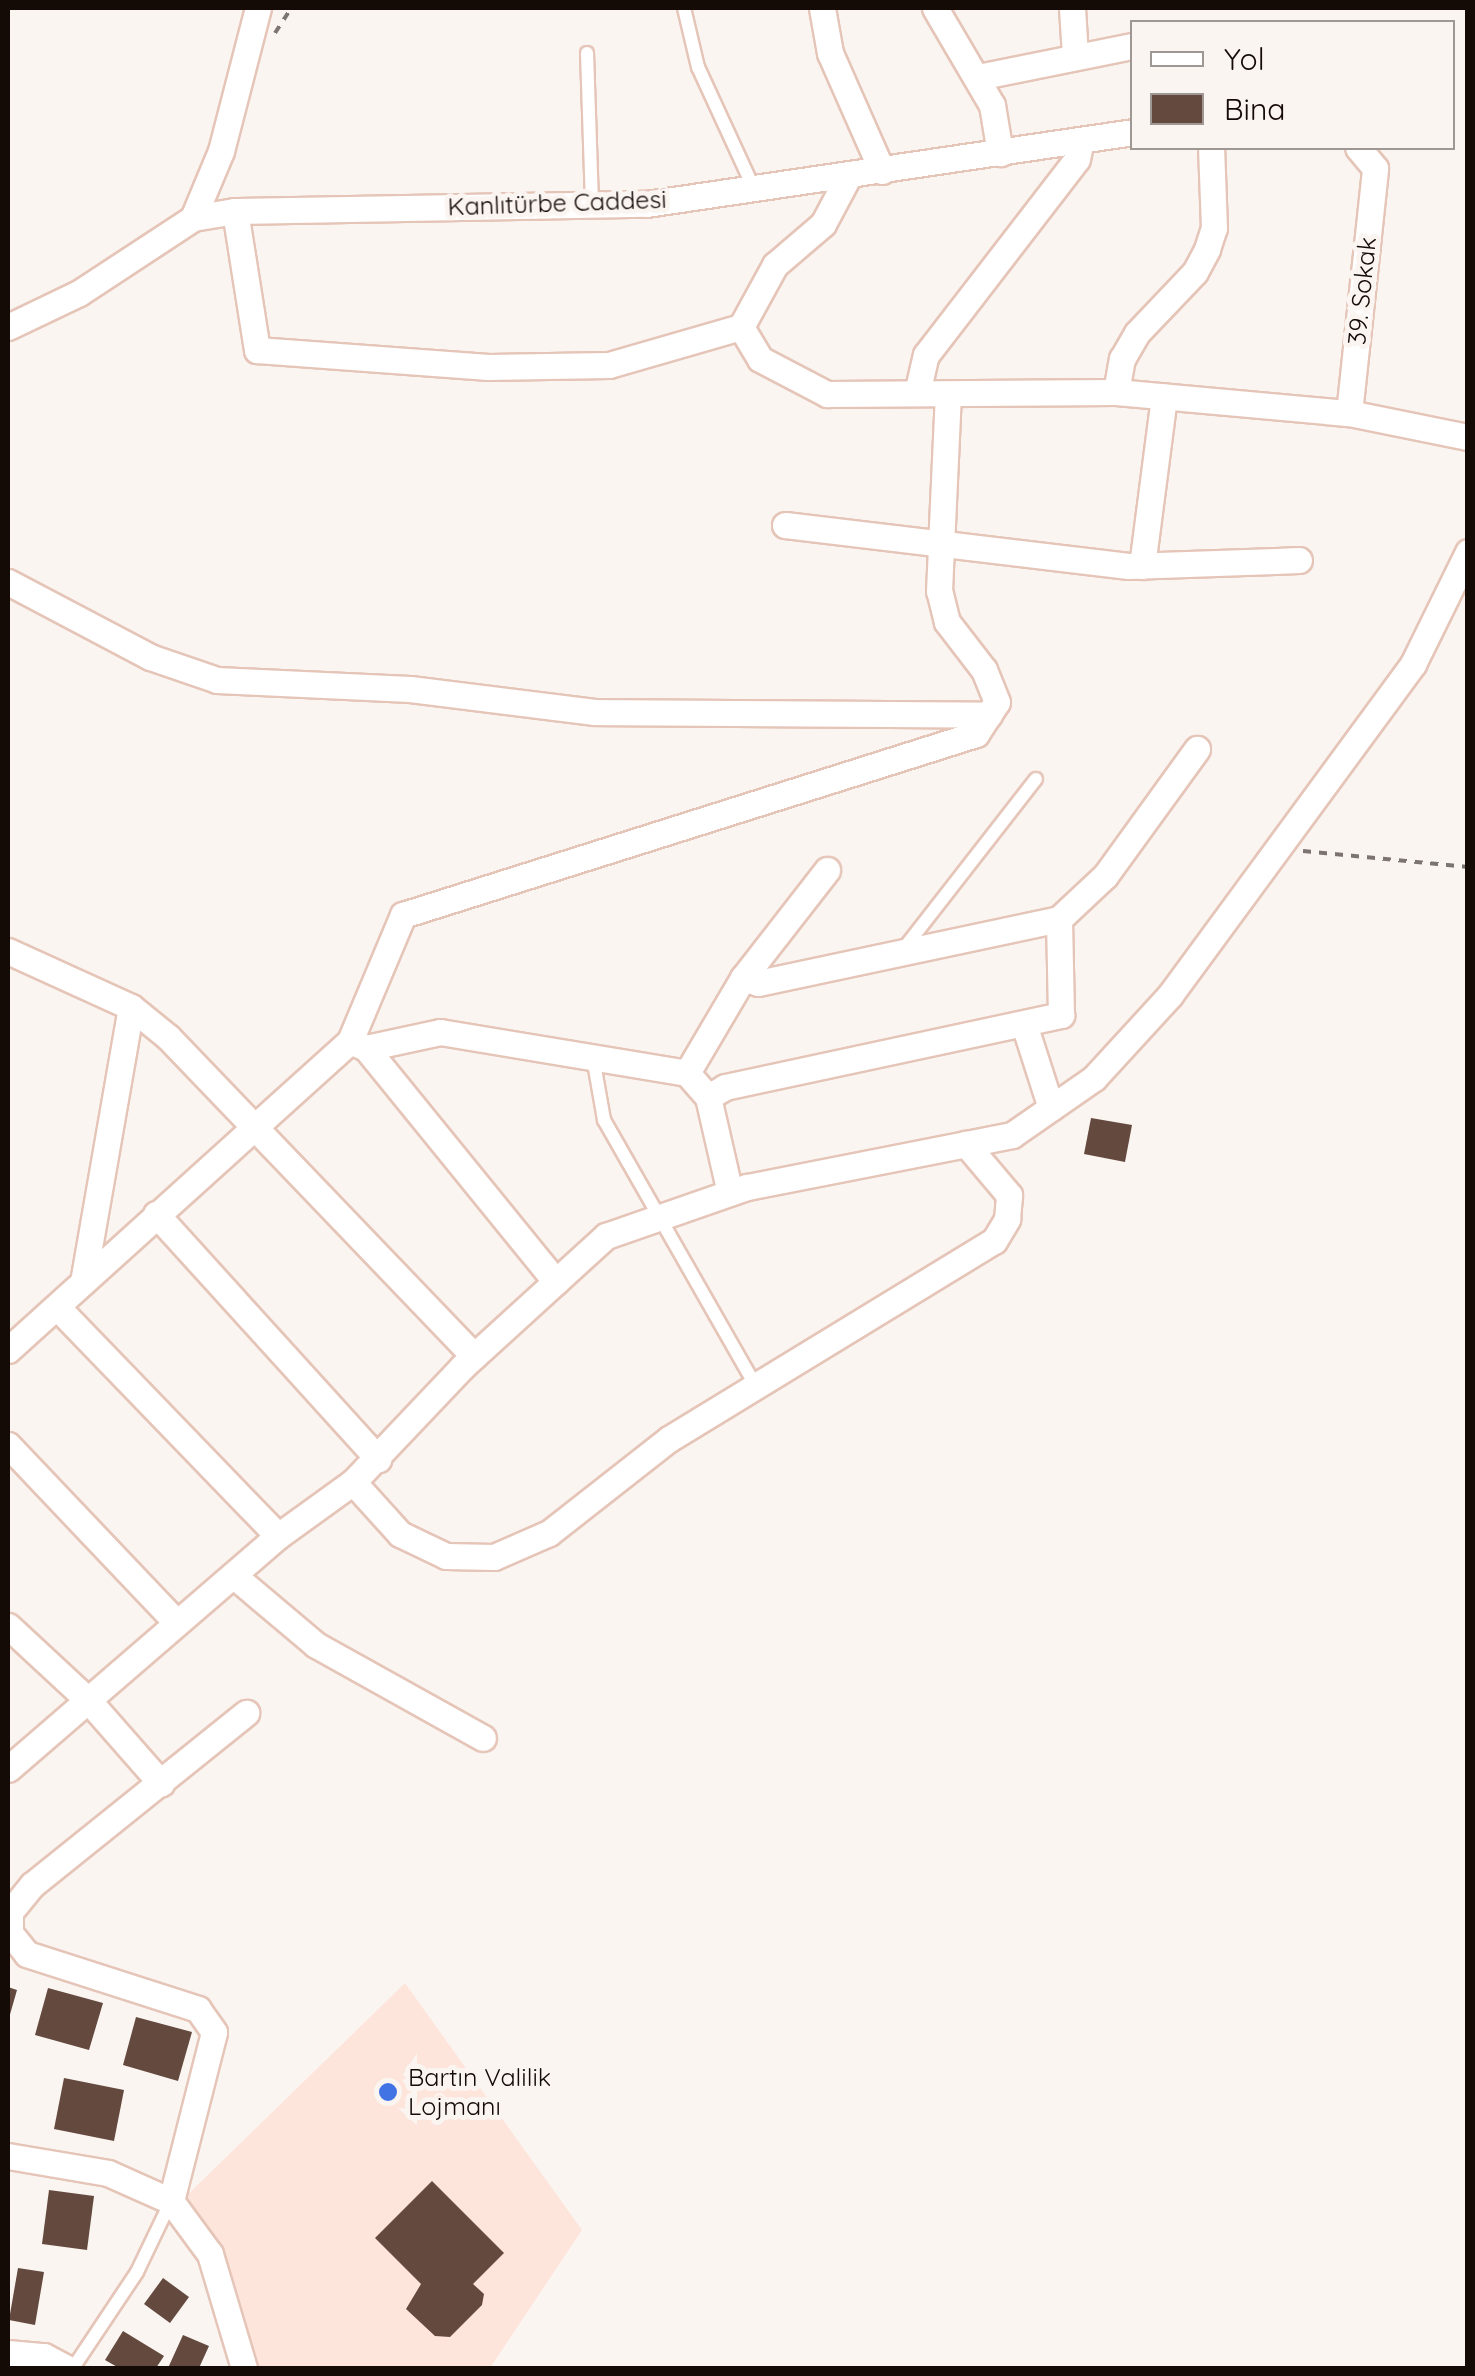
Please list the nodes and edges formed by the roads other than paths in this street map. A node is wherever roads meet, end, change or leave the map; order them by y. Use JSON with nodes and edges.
{"nodes":[{"id":1,"x":258,"y":8,"type":"edge"},
{"id":2,"x":684,"y":8,"type":"edge"},
{"id":3,"x":822,"y":8,"type":"edge"},
{"id":4,"x":935,"y":8,"type":"edge"},
{"id":5,"x":1072,"y":8,"type":"edge"},
{"id":6,"x":1130,"y":46,"type":"edge"},
{"id":7,"x":586,"y":54,"type":"dead end"},
{"id":8,"x":1075,"y":56,"type":"junction"},
{"id":9,"x":978,"y":77,"type":"junction"},
{"id":10,"x":1130,"y":132,"type":"edge"},
{"id":11,"x":1081,"y":140,"type":"junction"},
{"id":12,"x":1211,"y":150,"type":"edge"},
{"id":13,"x":1360,"y":150,"type":"edge"},
{"id":14,"x":1000,"y":153,"type":"junction"},
{"id":15,"x":882,"y":171,"type":"junction"},
{"id":16,"x":849,"y":176,"type":"junction"},
{"id":17,"x":754,"y":189,"type":"junction"},
{"id":18,"x":592,"y":203,"type":"junction"},
{"id":19,"x":235,"y":211,"type":"junction"},
{"id":20,"x":192,"y":218,"type":"junction"},
{"id":21,"x":8,"y":327,"type":"edge"},
{"id":22,"x":741,"y":327,"type":"junction"},
{"id":23,"x":1116,"y":392,"type":"junction"},
{"id":24,"x":917,"y":393,"type":"junction"},
{"id":25,"x":948,"y":394,"type":"junction"},
{"id":26,"x":1164,"y":396,"type":"junction"},
{"id":27,"x":1349,"y":413,"type":"junction"},
{"id":28,"x":1468,"y":437,"type":"edge"},
{"id":29,"x":785,"y":525,"type":"dead end"},
{"id":30,"x":942,"y":541,"type":"junction"},
{"id":31,"x":1468,"y":552,"type":"edge"},
{"id":32,"x":1299,"y":560,"type":"dead end"},
{"id":33,"x":1142,"y":566,"type":"junction"},
{"id":34,"x":8,"y":582,"type":"edge"},
{"id":35,"x":989,"y":715,"type":"junction"},
{"id":36,"x":1197,"y":749,"type":"dead end"},
{"id":37,"x":1036,"y":780,"type":"dead end"},
{"id":38,"x":827,"y":870,"type":"dead end"},
{"id":39,"x":1060,"y":919,"type":"junction"},
{"id":40,"x":8,"y":951,"type":"edge"},
{"id":41,"x":900,"y":953,"type":"junction"},
{"id":42,"x":743,"y":978,"type":"junction"},
{"id":43,"x":131,"y":1007,"type":"junction"},
{"id":44,"x":1024,"y":1024,"type":"junction"},
{"id":45,"x":358,"y":1044,"type":"junction"},
{"id":46,"x":594,"y":1063,"type":"junction"},
{"id":47,"x":687,"y":1074,"type":"junction"},
{"id":48,"x":708,"y":1096,"type":"junction"},
{"id":49,"x":1050,"y":1108,"type":"junction"},
{"id":50,"x":252,"y":1124,"type":"junction"},
{"id":51,"x":966,"y":1144,"type":"junction"},
{"id":52,"x":730,"y":1193,"type":"junction"},
{"id":53,"x":156,"y":1214,"type":"junction"},
{"id":54,"x":658,"y":1218,"type":"junction"},
{"id":55,"x":82,"y":1282,"type":"junction"},
{"id":56,"x":556,"y":1282,"type":"junction"},
{"id":57,"x":57,"y":1307,"type":"junction"},
{"id":58,"x":8,"y":1350,"type":"edge"},
{"id":59,"x":474,"y":1356,"type":"junction"},
{"id":60,"x":756,"y":1386,"type":"junction"},
{"id":61,"x":8,"y":1445,"type":"edge"},
{"id":62,"x":378,"y":1459,"type":"junction"},
{"id":63,"x":354,"y":1482,"type":"junction"},
{"id":64,"x":278,"y":1536,"type":"junction"},
{"id":65,"x":232,"y":1575,"type":"junction"},
{"id":66,"x":177,"y":1623,"type":"junction"},
{"id":67,"x":8,"y":1626,"type":"edge"},
{"id":68,"x":88,"y":1700,"type":"junction"},
{"id":69,"x":246,"y":1712,"type":"dead end"},
{"id":70,"x":483,"y":1738,"type":"dead end"},
{"id":71,"x":8,"y":1769,"type":"edge"},
{"id":72,"x":161,"y":1784,"type":"junction"},
{"id":73,"x":8,"y":2156,"type":"edge"},
{"id":74,"x":170,"y":2201,"type":"junction"},
{"id":75,"x":8,"y":2353,"type":"edge"},
{"id":76,"x":70,"y":2368,"type":"edge"},
{"id":77,"x":244,"y":2368,"type":"edge"}],
"edges":[{"from":1,"to":20,"type":"street"},
{"from":2,"to":17,"type":"lane"},
{"from":3,"to":15,"type":"street"},
{"from":4,"to":9,"type":"street"},
{"from":5,"to":8,"type":"street"},
{"from":6,"to":8,"type":"street"},
{"from":7,"to":18,"type":"lane"},
{"from":8,"to":9,"type":"street"},
{"from":9,"to":14,"type":"street"},
{"from":10,"to":11,"type":"street","name":"Kanlıtürbe Caddesi"},
{"from":11,"to":14,"type":"street","name":"Kanlıtürbe Caddesi"},
{"from":11,"to":24,"type":"street"},
{"from":12,"to":23,"type":"street"},
{"from":13,"to":27,"type":"street","name":"39. Sokak"},
{"from":14,"to":15,"type":"street","name":"Kanlıtürbe Caddesi"},
{"from":15,"to":16,"type":"street","name":"Kanlıtürbe Caddesi"},
{"from":16,"to":17,"type":"street","name":"Kanlıtürbe Caddesi"},
{"from":16,"to":22,"type":"street"},
{"from":17,"to":18,"type":"street","name":"Kanlıtürbe Caddesi"},
{"from":18,"to":19,"type":"street","name":"Kanlıtürbe Caddesi"},
{"from":19,"to":20,"type":"street","name":"Kanlıtürbe Caddesi"},
{"from":19,"to":22,"type":"street"},
{"from":20,"to":21,"type":"street","name":"Kanlıtürbe Caddesi"},
{"from":22,"to":24,"type":"street"},
{"from":23,"to":25,"type":"street"},
{"from":23,"to":26,"type":"street"},
{"from":24,"to":25,"type":"street"},
{"from":25,"to":30,"type":"street"},
{"from":26,"to":27,"type":"street"},
{"from":26,"to":33,"type":"street"},
{"from":27,"to":28,"type":"street"},
{"from":29,"to":30,"type":"street"},
{"from":30,"to":33,"type":"street"},
{"from":30,"to":35,"type":"street"},
{"from":31,"to":49,"type":"street"},
{"from":32,"to":33,"type":"street"},
{"from":34,"to":35,"type":"street"},
{"from":35,"to":45,"type":"street"},
{"from":36,"to":39,"type":"street"},
{"from":37,"to":41,"type":"lane"},
{"from":38,"to":42,"type":"street"},
{"from":39,"to":41,"type":"street"},
{"from":39,"to":44,"type":"street"},
{"from":40,"to":43,"type":"street"},
{"from":41,"to":42,"type":"street"},
{"from":42,"to":47,"type":"street"},
{"from":43,"to":50,"type":"street"},
{"from":43,"to":55,"type":"street"},
{"from":44,"to":48,"type":"street"},
{"from":44,"to":49,"type":"street"},
{"from":45,"to":46,"type":"street"},
{"from":45,"to":50,"type":"street"},
{"from":45,"to":56,"type":"street"},
{"from":46,"to":47,"type":"street"},
{"from":46,"to":54,"type":"lane"},
{"from":47,"to":48,"type":"street"},
{"from":48,"to":52,"type":"street"},
{"from":49,"to":51,"type":"street"},
{"from":50,"to":53,"type":"street"},
{"from":50,"to":59,"type":"street"},
{"from":51,"to":52,"type":"street"},
{"from":51,"to":60,"type":"street"},
{"from":52,"to":54,"type":"street"},
{"from":53,"to":55,"type":"street"},
{"from":53,"to":62,"type":"street"},
{"from":54,"to":56,"type":"street"},
{"from":54,"to":60,"type":"lane"},
{"from":55,"to":57,"type":"street"},
{"from":56,"to":59,"type":"street"},
{"from":57,"to":58,"type":"street"},
{"from":57,"to":64,"type":"street"},
{"from":59,"to":62,"type":"street"},
{"from":60,"to":63,"type":"street"},
{"from":61,"to":66,"type":"street"},
{"from":62,"to":63,"type":"street"},
{"from":63,"to":64,"type":"street"},
{"from":64,"to":65,"type":"street"},
{"from":65,"to":66,"type":"street"},
{"from":65,"to":70,"type":"street"},
{"from":66,"to":68,"type":"street"},
{"from":67,"to":68,"type":"street"},
{"from":68,"to":71,"type":"street"},
{"from":68,"to":72,"type":"street"},
{"from":69,"to":72,"type":"street"},
{"from":72,"to":74,"type":"street"},
{"from":73,"to":74,"type":"street"},
{"from":74,"to":76,"type":"lane"},
{"from":74,"to":77,"type":"street"},
{"from":75,"to":76,"type":"street"}]}
